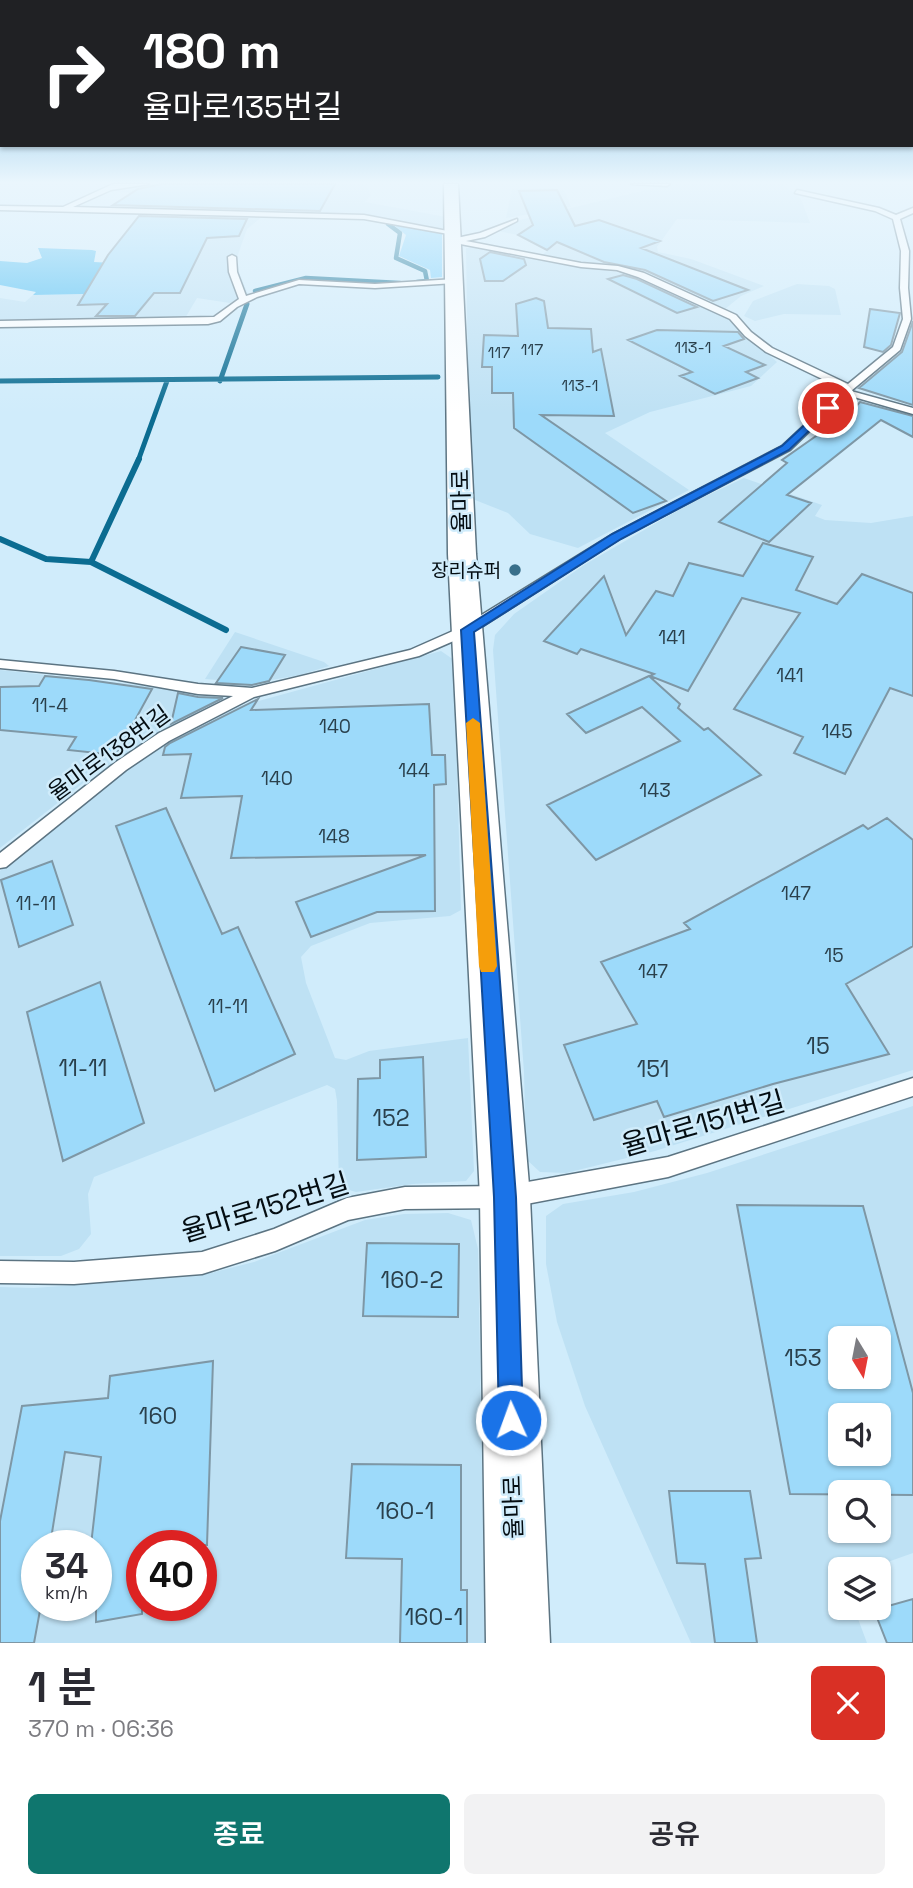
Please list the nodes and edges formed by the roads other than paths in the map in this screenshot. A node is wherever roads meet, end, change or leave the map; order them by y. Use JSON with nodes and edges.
{"nodes":[{"id":1,"x":232,"y":261,"type":"edge"},
{"id":2,"x":455,"y":261,"type":"edge"},
{"id":3,"x":561,"y":261,"type":"edge"},
{"id":4,"x":906,"y":261,"type":"edge"},
{"id":5,"x":455,"y":281,"type":"junction"},
{"id":6,"x":243,"y":300,"type":"junction"},
{"id":7,"x":910,"y":306,"type":"edge"},
{"id":8,"x":0,"y":324,"type":"edge"},
{"id":9,"x":847,"y":390,"type":"junction"},
{"id":10,"x":913,"y":411,"type":"edge"},
{"id":11,"x":467,"y":630,"type":"junction"},
{"id":12,"x":0,"y":664,"type":"edge"},
{"id":13,"x":251,"y":692,"type":"junction"},
{"id":14,"x":0,"y":862,"type":"edge"},
{"id":15,"x":913,"y":1087,"type":"edge"},
{"id":16,"x":505,"y":1197,"type":"junction"},
{"id":17,"x":0,"y":1272,"type":"edge"},
{"id":18,"x":518,"y":1643,"type":"edge"}],
"edges":[{"from":1,"to":6,"type":"lane"},
{"from":2,"to":5,"type":"street","name":"율마로"},
{"from":3,"to":9,"type":"lane"},
{"from":4,"to":7,"type":"lane","name":"율마로138번길"},
{"from":5,"to":6,"type":"lane"},
{"from":5,"to":11,"type":"street","name":"율마로"},
{"from":6,"to":8,"type":"lane"},
{"from":7,"to":9,"type":"lane","name":"율마로138번길"},
{"from":9,"to":10,"type":"lane"},
{"from":9,"to":11,"type":"lane","name":"율마로138번길"},
{"from":11,"to":13,"type":"lane","name":"율마로138번길"},
{"from":11,"to":16,"type":"street","name":"율마로"},
{"from":12,"to":13,"type":"lane","name":"율마로138번길"},
{"from":13,"to":14,"type":"lane","name":"율마로138번길"},
{"from":15,"to":16,"type":"lane","name":"율마로151번길"},
{"from":16,"to":17,"type":"lane","name":"율마로152번길"},
{"from":16,"to":18,"type":"street","name":"율마로"}]}
